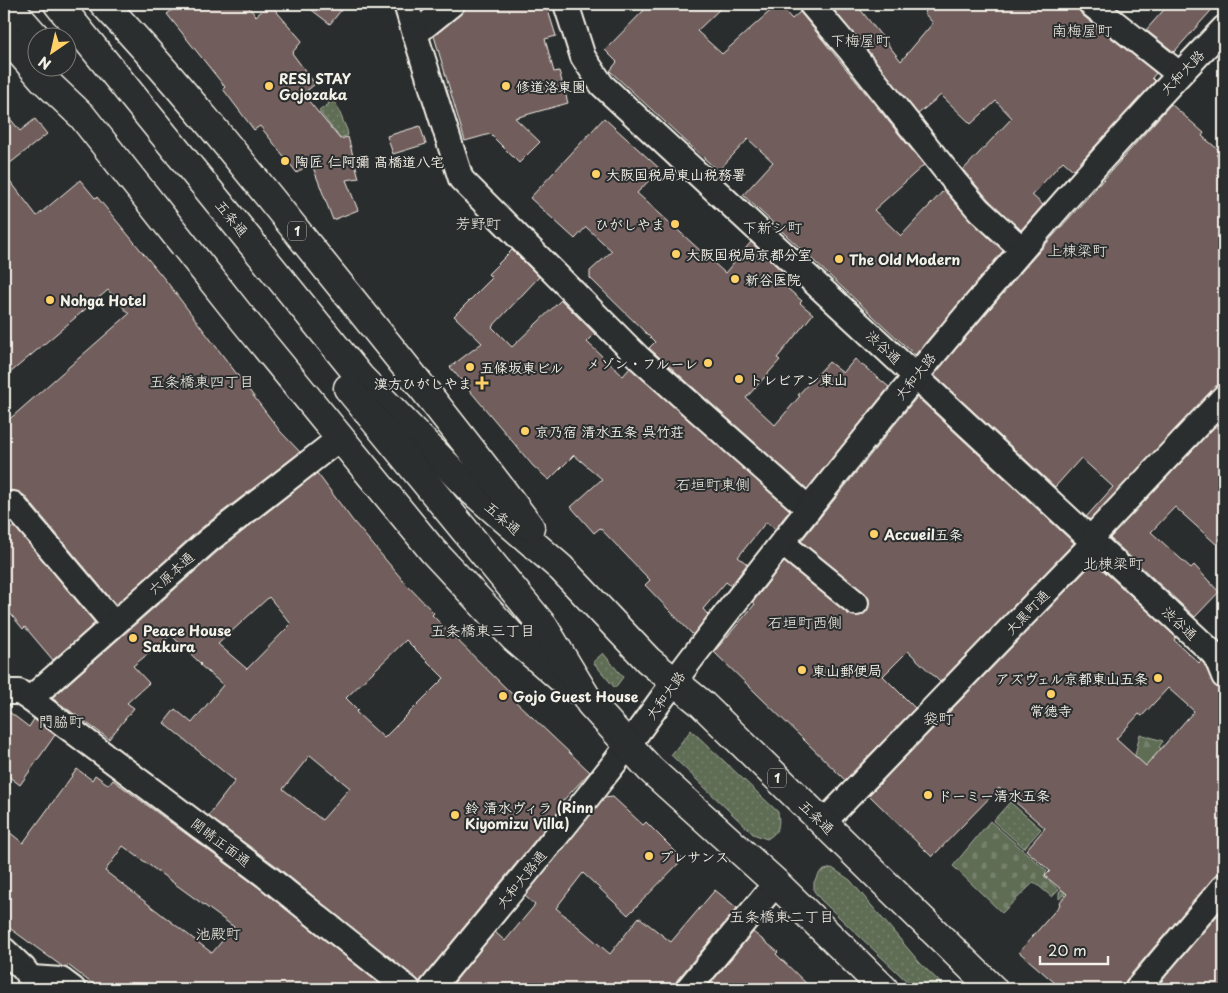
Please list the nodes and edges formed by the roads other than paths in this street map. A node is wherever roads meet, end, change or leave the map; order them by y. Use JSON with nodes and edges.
{"nodes":[{"id":1,"x":7,"y":4,"type":"edge"},
{"id":2,"x":39,"y":4,"type":"edge"},
{"id":3,"x":58,"y":4,"type":"edge"},
{"id":4,"x":104,"y":4,"type":"edge"},
{"id":5,"x":406,"y":4,"type":"edge"},
{"id":6,"x":452,"y":4,"type":"edge"},
{"id":7,"x":566,"y":4,"type":"edge"},
{"id":8,"x":811,"y":4,"type":"edge"},
{"id":9,"x":1091,"y":4,"type":"edge"},
{"id":10,"x":28,"y":28,"type":"edge"},
{"id":11,"x":1224,"y":28,"type":"edge"},
{"id":12,"x":4,"y":34,"type":"edge"},
{"id":13,"x":415,"y":34,"type":"junction"},
{"id":14,"x":1182,"y":70,"type":"junction"},
{"id":15,"x":65,"y":78,"type":"edge"},
{"id":16,"x":82,"y":116,"type":"junction"},
{"id":17,"x":1022,"y":249,"type":"junction"},
{"id":18,"x":915,"y":375,"type":"junction"},
{"id":19,"x":354,"y":383,"type":"junction"},
{"id":20,"x":1224,"y":397,"type":"edge"},
{"id":21,"x":340,"y":438,"type":"junction"},
{"id":22,"x":13,"y":504,"type":"dead end"},
{"id":23,"x":809,"y":509,"type":"junction"},
{"id":24,"x":1094,"y":542,"type":"junction"},
{"id":25,"x":782,"y":543,"type":"junction"},
{"id":26,"x":561,"y":568,"type":"junction"},
{"id":27,"x":856,"y":603,"type":"dead end"},
{"id":28,"x":114,"y":624,"type":"junction"},
{"id":29,"x":1224,"y":676,"type":"edge"},
{"id":30,"x":675,"y":681,"type":"junction"},
{"id":31,"x":4,"y":692,"type":"edge"},
{"id":32,"x":30,"y":698,"type":"junction"},
{"id":33,"x":590,"y":704,"type":"junction"},
{"id":34,"x":628,"y":744,"type":"junction"},
{"id":35,"x":823,"y":823,"type":"junction"},
{"id":36,"x":776,"y":884,"type":"junction"},
{"id":37,"x":1224,"y":886,"type":"edge"},
{"id":38,"x":4,"y":950,"type":"edge"},
{"id":39,"x":36,"y":984,"type":"edge"},
{"id":40,"x":73,"y":989,"type":"edge"},
{"id":41,"x":408,"y":989,"type":"edge"},
{"id":42,"x":431,"y":989,"type":"edge"},
{"id":43,"x":688,"y":989,"type":"edge"},
{"id":44,"x":884,"y":989,"type":"edge"},
{"id":45,"x":993,"y":989,"type":"edge"},
{"id":46,"x":1136,"y":989,"type":"edge"}],
"edges":[{"from":1,"to":10,"type":"highway"},
{"from":2,"to":19,"type":"highway","name":"五条通","number":"1"},
{"from":3,"to":19,"type":"highway","name":"五条通","number":"1"},
{"from":4,"to":26,"type":"highway","number":"1"},
{"from":5,"to":13,"type":"street"},
{"from":6,"to":13,"type":"street"},
{"from":7,"to":18,"type":"street","name":"渋谷通"},
{"from":8,"to":17,"type":"street"},
{"from":9,"to":14,"type":"street"},
{"from":11,"to":14,"type":"street","name":"大和大路"},
{"from":12,"to":16,"type":"highway","number":"1"},
{"from":13,"to":23,"type":"street"},
{"from":14,"to":17,"type":"street","name":"大和大路"},
{"from":15,"to":16,"type":"highway","number":"1"},
{"from":16,"to":21,"type":"highway","number":"1"},
{"from":17,"to":18,"type":"street","name":"大和大路"},
{"from":18,"to":23,"type":"street","name":"大和大路"},
{"from":18,"to":24,"type":"street","name":"渋谷通"},
{"from":19,"to":26,"type":"highway","name":"五条通","number":"1"},
{"from":19,"to":33,"type":"highway","name":"五条通","number":"1"},
{"from":20,"to":24,"type":"street","name":"大黒町通"},
{"from":21,"to":28,"type":"street","name":"六原本通"},
{"from":21,"to":33,"type":"highway","number":"1"},
{"from":22,"to":28,"type":"street"},
{"from":23,"to":25,"type":"street","name":"大和大路"},
{"from":24,"to":29,"type":"street","name":"渋谷通"},
{"from":24,"to":35,"type":"street","name":"大黒町通"},
{"from":25,"to":27,"type":"street"},
{"from":25,"to":30,"type":"street","name":"大和大路"},
{"from":26,"to":30,"type":"highway","name":"五条通","number":"1"},
{"from":28,"to":32,"type":"street","name":"六原本通"},
{"from":30,"to":34,"type":"street","name":"大和大路"},
{"from":30,"to":35,"type":"highway","name":"五条通","number":"1"},
{"from":31,"to":32,"type":"street"},
{"from":32,"to":41,"type":"street","name":"開睛正面通"},
{"from":33,"to":34,"type":"highway","name":"五条通","number":"1"},
{"from":34,"to":36,"type":"highway","name":"五条通","number":"1"},
{"from":34,"to":42,"type":"street","name":"大和大路通"},
{"from":35,"to":45,"type":"highway","name":"五条通","number":"1"},
{"from":36,"to":43,"type":"street"},
{"from":36,"to":44,"type":"highway","name":"五条通","number":"1"},
{"from":37,"to":46,"type":"street"},
{"from":38,"to":39,"type":"street"},
{"from":39,"to":40,"type":"street"}]}
